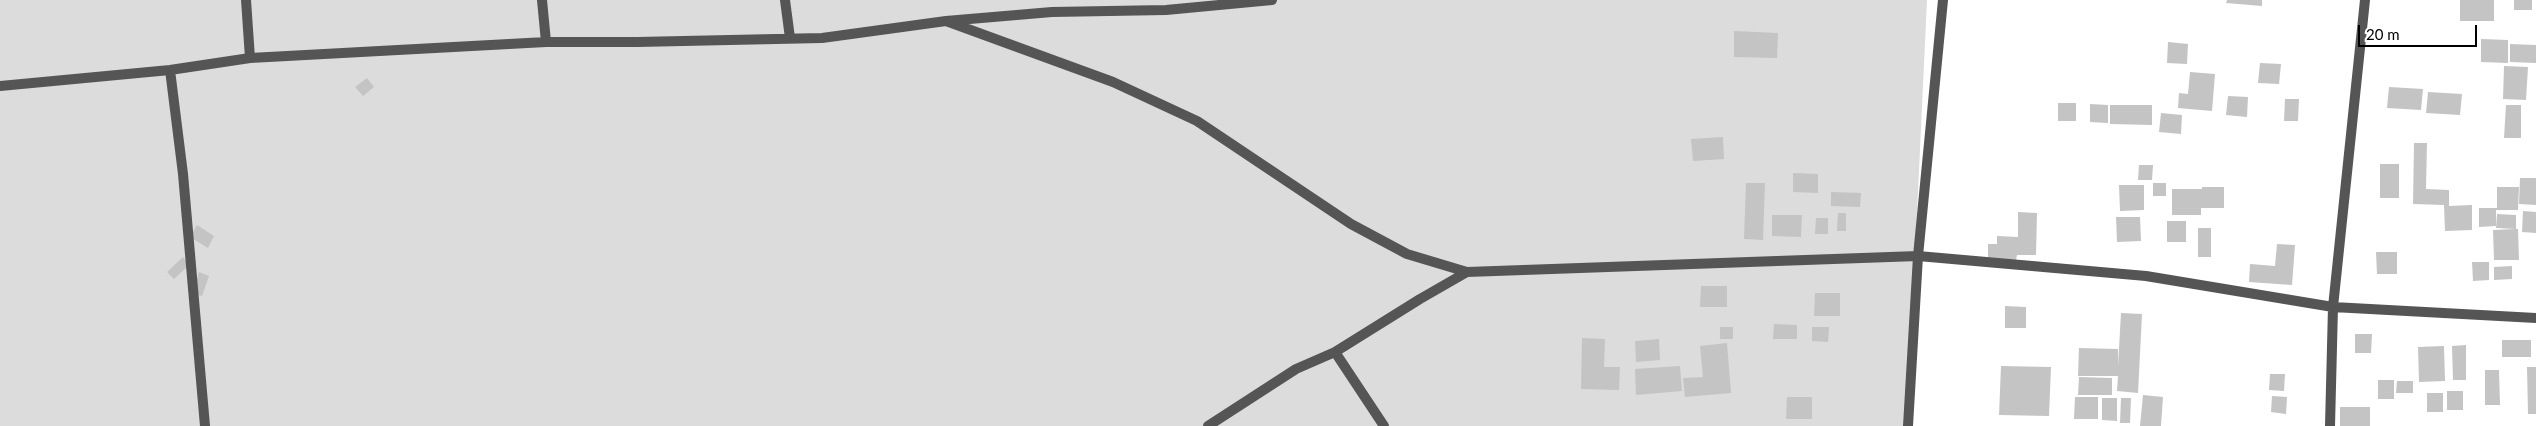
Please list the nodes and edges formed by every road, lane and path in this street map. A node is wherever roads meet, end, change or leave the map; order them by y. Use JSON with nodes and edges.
{"nodes":[{"id":1,"x":246,"y":0,"type":"edge"},
{"id":2,"x":542,"y":0,"type":"edge"},
{"id":3,"x":785,"y":0,"type":"edge"},
{"id":4,"x":1272,"y":0,"type":"edge"},
{"id":5,"x":1943,"y":0,"type":"edge"},
{"id":6,"x":2365,"y":0,"type":"edge"},
{"id":7,"x":1233,"y":2,"type":"edge"},
{"id":8,"x":946,"y":21,"type":"junction"},
{"id":9,"x":790,"y":38,"type":"junction"},
{"id":10,"x":546,"y":42,"type":"junction"},
{"id":11,"x":250,"y":58,"type":"junction"},
{"id":12,"x":170,"y":70,"type":"junction"},
{"id":13,"x":0,"y":86,"type":"edge"},
{"id":14,"x":1918,"y":256,"type":"junction"},
{"id":15,"x":1468,"y":272,"type":"junction"},
{"id":16,"x":2332,"y":308,"type":"junction"},
{"id":17,"x":2536,"y":318,"type":"edge"},
{"id":18,"x":1335,"y":352,"type":"junction"},
{"id":19,"x":205,"y":426,"type":"edge"},
{"id":20,"x":1208,"y":426,"type":"edge"},
{"id":21,"x":1384,"y":426,"type":"edge"},
{"id":22,"x":1908,"y":426,"type":"edge"},
{"id":23,"x":2330,"y":426,"type":"edge"}],
"edges":[{"from":1,"to":11,"type":"street"},
{"from":2,"to":10,"type":"street"},
{"from":3,"to":9,"type":"street"},
{"from":4,"to":7,"type":"street"},
{"from":5,"to":14,"type":"street"},
{"from":6,"to":16,"type":"street"},
{"from":7,"to":8,"type":"street"},
{"from":8,"to":9,"type":"street"},
{"from":8,"to":15,"type":"street"},
{"from":9,"to":10,"type":"street"},
{"from":10,"to":11,"type":"street"},
{"from":11,"to":12,"type":"street"},
{"from":12,"to":13,"type":"street"},
{"from":12,"to":19,"type":"street"},
{"from":14,"to":15,"type":"street"},
{"from":14,"to":16,"type":"street"},
{"from":14,"to":22,"type":"street"},
{"from":15,"to":18,"type":"street"},
{"from":16,"to":17,"type":"street"},
{"from":16,"to":23,"type":"street"},
{"from":18,"to":20,"type":"street"},
{"from":18,"to":21,"type":"street"}]}
